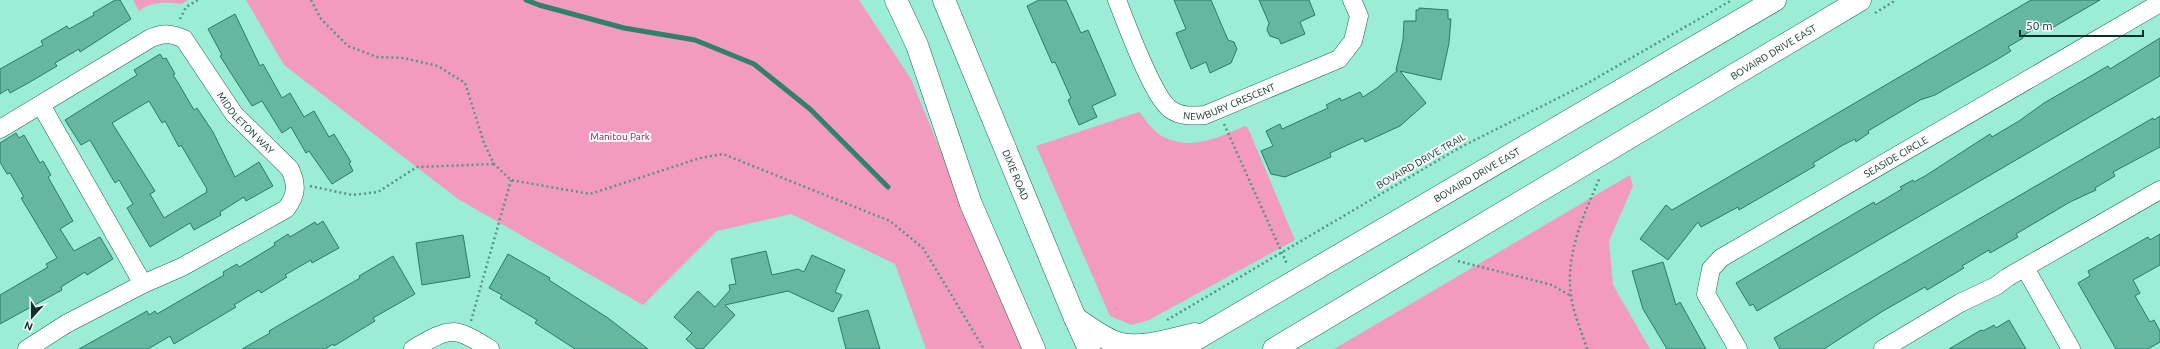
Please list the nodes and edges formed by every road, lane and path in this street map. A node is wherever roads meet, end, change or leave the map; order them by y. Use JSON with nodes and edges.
{"nodes":[{"id":1,"x":198,"y":0,"type":"edge"},
{"id":2,"x":311,"y":0,"type":"edge"},
{"id":3,"x":896,"y":0,"type":"edge"},
{"id":4,"x":944,"y":0,"type":"edge"},
{"id":5,"x":1117,"y":0,"type":"edge"},
{"id":6,"x":1352,"y":0,"type":"edge"},
{"id":7,"x":1732,"y":0,"type":"edge"},
{"id":8,"x":1775,"y":0,"type":"edge"},
{"id":9,"x":1860,"y":0,"type":"edge"},
{"id":10,"x":2160,"y":3,"type":"edge"},
{"id":11,"x":173,"y":34,"type":"junction"},
{"id":12,"x":40,"y":105,"type":"junction"},
{"id":13,"x":1218,"y":109,"type":"junction"},
{"id":14,"x":0,"y":129,"type":"edge"},
{"id":15,"x":1601,"y":154,"type":"junction"},
{"id":16,"x":494,"y":164,"type":"junction"},
{"id":17,"x":510,"y":180,"type":"junction"},
{"id":18,"x":296,"y":189,"type":"junction"},
{"id":19,"x":2160,"y":190,"type":"edge"},
{"id":20,"x":1281,"y":252,"type":"junction"},
{"id":21,"x":1451,"y":258,"type":"dead end"},
{"id":22,"x":2025,"y":268,"type":"junction"},
{"id":23,"x":1294,"y":280,"type":"junction"},
{"id":24,"x":143,"y":284,"type":"junction"},
{"id":25,"x":1571,"y":297,"type":"junction"},
{"id":26,"x":1075,"y":318,"type":"junction"},
{"id":27,"x":1166,"y":321,"type":"dead end"},
{"id":28,"x":1208,"y":332,"type":"junction"},
{"id":29,"x":467,"y":335,"type":"junction"},
{"id":30,"x":1032,"y":347,"type":"edge"},
{"id":31,"x":27,"y":349,"type":"edge"},
{"id":32,"x":413,"y":349,"type":"edge"},
{"id":33,"x":490,"y":349,"type":"edge"},
{"id":34,"x":984,"y":349,"type":"edge"},
{"id":35,"x":1090,"y":349,"type":"edge"},
{"id":36,"x":1178,"y":349,"type":"edge"},
{"id":37,"x":1274,"y":349,"type":"edge"},
{"id":38,"x":1587,"y":349,"type":"edge"},
{"id":39,"x":1738,"y":349,"type":"edge"},
{"id":40,"x":1883,"y":349,"type":"edge"},
{"id":41,"x":2072,"y":349,"type":"edge"}],
"edges":[{"from":1,"to":11,"type":"path"},
{"from":2,"to":16,"type":"path"},
{"from":3,"to":30,"type":"main road"},
{"from":4,"to":26,"type":"main road","name":"DIXIE ROAD"},
{"from":5,"to":13,"type":"street","name":"NEWBURY CRESCENT"},
{"from":6,"to":13,"type":"street","name":"NEWBURY CRESCENT"},
{"from":7,"to":20,"type":"path","name":"BOVAIRD DRIVE TRAIL"},
{"from":8,"to":23,"type":"main road","name":"BOVAIRD DRIVE EAST"},
{"from":9,"to":15,"type":"main road","name":"BOVAIRD DRIVE EAST"},
{"from":10,"to":39,"type":"street","name":"SEASIDE CIRCLE"},
{"from":11,"to":12,"type":"street"},
{"from":11,"to":18,"type":"street","name":"MIDDLETON WAY"},
{"from":12,"to":14,"type":"street"},
{"from":12,"to":24,"type":"street"},
{"from":13,"to":20,"type":"path"},
{"from":15,"to":25,"type":"path"},
{"from":15,"to":37,"type":"main road","name":"BOVAIRD DRIVE EAST"},
{"from":16,"to":17,"type":"path"},
{"from":16,"to":18,"type":"path"},
{"from":17,"to":29,"type":"path"},
{"from":17,"to":34,"type":"path"},
{"from":18,"to":24,"type":"street"},
{"from":19,"to":22,"type":"street"},
{"from":20,"to":23,"type":"path"},
{"from":20,"to":27,"type":"path","name":"BOVAIRD DRIVE TRAIL"},
{"from":21,"to":25,"type":"path"},
{"from":22,"to":40,"type":"street"},
{"from":22,"to":41,"type":"street"},
{"from":23,"to":28,"type":"main road","name":"BOVAIRD DRIVE EAST"},
{"from":24,"to":31,"type":"street"},
{"from":25,"to":38,"type":"path"},
{"from":26,"to":28,"type":"main road"},
{"from":26,"to":35,"type":"main road","name":"DIXIE ROAD"},
{"from":28,"to":36,"type":"main road","name":"BOVAIRD DRIVE EAST"},
{"from":29,"to":32,"type":"street"},
{"from":29,"to":33,"type":"street"}]}
